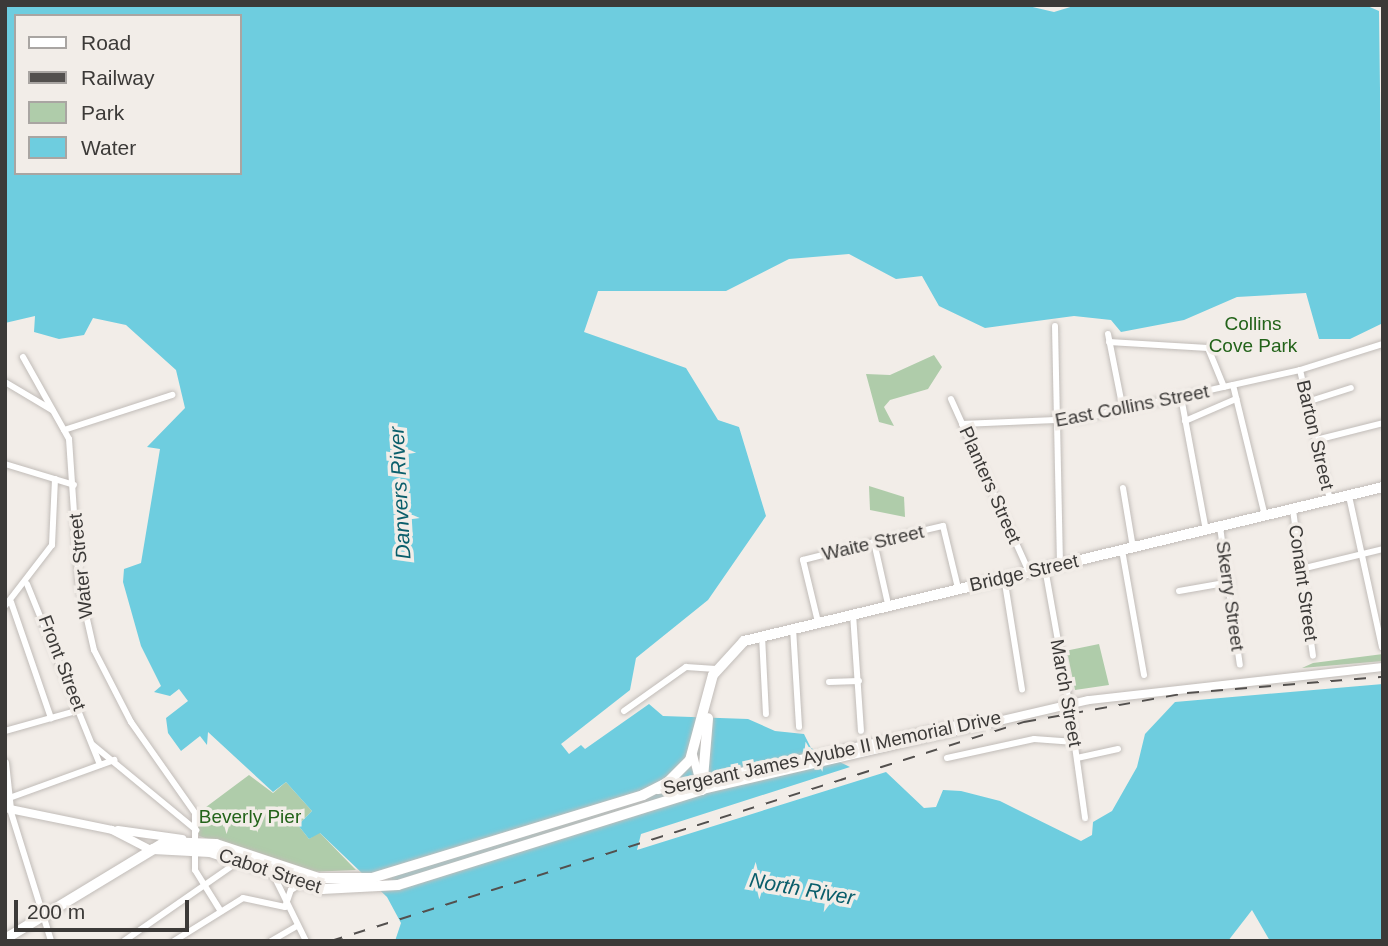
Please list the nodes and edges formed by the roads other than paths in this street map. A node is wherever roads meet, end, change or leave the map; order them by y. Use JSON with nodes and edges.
{"nodes":[{"id":1,"x":1055,"y":326,"type":"dead end"},
{"id":2,"x":1383,"y":344,"type":"edge"},
{"id":3,"x":23,"y":357,"type":"dead end"},
{"id":4,"x":1300,"y":370,"type":"junction"},
{"id":5,"x":5,"y":382,"type":"edge"},
{"id":6,"x":1233,"y":385,"type":"junction"},
{"id":7,"x":1224,"y":387,"type":"junction"},
{"id":8,"x":1351,"y":388,"type":"dead end"},
{"id":9,"x":172,"y":395,"type":"dead end"},
{"id":10,"x":1181,"y":397,"type":"junction"},
{"id":11,"x":951,"y":399,"type":"dead end"},
{"id":12,"x":1236,"y":399,"type":"junction"},
{"id":13,"x":1307,"y":402,"type":"junction"},
{"id":14,"x":1123,"y":410,"type":"junction"},
{"id":15,"x":54,"y":411,"type":"junction"},
{"id":16,"x":1185,"y":421,"type":"junction"},
{"id":17,"x":1059,"y":422,"type":"junction"},
{"id":18,"x":1383,"y":423,"type":"edge"},
{"id":19,"x":962,"y":424,"type":"junction"},
{"id":20,"x":64,"y":430,"type":"junction"},
{"id":21,"x":1316,"y":440,"type":"junction"},
{"id":22,"x":5,"y":464,"type":"edge"},
{"id":23,"x":55,"y":479,"type":"junction"},
{"id":24,"x":74,"y":485,"type":"junction"},
{"id":25,"x":1383,"y":487,"type":"edge"},
{"id":26,"x":1123,"y":488,"type":"dead end"},
{"id":27,"x":1349,"y":496,"type":"junction"},
{"id":28,"x":1331,"y":500,"type":"junction"},
{"id":29,"x":1293,"y":510,"type":"junction"},
{"id":30,"x":1265,"y":516,"type":"junction"},
{"id":31,"x":1220,"y":527,"type":"junction"},
{"id":32,"x":1206,"y":530,"type":"junction"},
{"id":33,"x":874,"y":542,"type":"junction"},
{"id":34,"x":1133,"y":548,"type":"junction"},
{"id":35,"x":1383,"y":549,"type":"edge"},
{"id":36,"x":1122,"y":550,"type":"junction"},
{"id":37,"x":1361,"y":554,"type":"junction"},
{"id":38,"x":1060,"y":565,"type":"junction"},
{"id":39,"x":1045,"y":568,"type":"junction"},
{"id":40,"x":1301,"y":569,"type":"junction"},
{"id":41,"x":1029,"y":572,"type":"junction"},
{"id":42,"x":1004,"y":577,"type":"junction"},
{"id":43,"x":1230,"y":582,"type":"junction"},
{"id":44,"x":27,"y":584,"type":"junction"},
{"id":45,"x":958,"y":588,"type":"junction"},
{"id":46,"x":1179,"y":591,"type":"dead end"},
{"id":47,"x":8,"y":604,"type":"edge"},
{"id":48,"x":888,"y":604,"type":"junction"},
{"id":49,"x":852,"y":613,"type":"junction"},
{"id":50,"x":818,"y":622,"type":"junction"},
{"id":51,"x":793,"y":628,"type":"junction"},
{"id":52,"x":762,"y":635,"type":"junction"},
{"id":53,"x":1382,"y":647,"type":"edge"},
{"id":54,"x":1313,"y":656,"type":"dead end"},
{"id":55,"x":1240,"y":665,"type":"dead end"},
{"id":56,"x":1383,"y":667,"type":"edge"},
{"id":57,"x":716,"y":669,"type":"junction"},
{"id":58,"x":1144,"y":675,"type":"dead end"},
{"id":59,"x":859,"y":681,"type":"junction"},
{"id":60,"x":829,"y":682,"type":"dead end"},
{"id":61,"x":1022,"y":690,"type":"dead end"},
{"id":62,"x":707,"y":708,"type":"junction"},
{"id":63,"x":79,"y":710,"type":"junction"},
{"id":64,"x":624,"y":711,"type":"dead end"},
{"id":65,"x":766,"y":714,"type":"dead end"},
{"id":66,"x":1014,"y":715,"type":"junction"},
{"id":67,"x":51,"y":718,"type":"junction"},
{"id":68,"x":799,"y":727,"type":"dead end"},
{"id":69,"x":5,"y":731,"type":"edge"},
{"id":70,"x":861,"y":731,"type":"dead end"},
{"id":71,"x":1075,"y":742,"type":"junction"},
{"id":72,"x":92,"y":744,"type":"junction"},
{"id":73,"x":1118,"y":750,"type":"dead end"},
{"id":74,"x":694,"y":753,"type":"junction"},
{"id":75,"x":947,"y":758,"type":"dead end"},
{"id":76,"x":1077,"y":758,"type":"junction"},
{"id":77,"x":114,"y":760,"type":"junction"},
{"id":78,"x":5,"y":763,"type":"edge"},
{"id":79,"x":100,"y":765,"type":"junction"},
{"id":80,"x":701,"y":783,"type":"junction"},
{"id":81,"x":649,"y":792,"type":"junction"},
{"id":82,"x":12,"y":797,"type":"junction"},
{"id":83,"x":8,"y":809,"type":"edge"},
{"id":84,"x":1085,"y":818,"type":"dead end"},
{"id":85,"x":113,"y":830,"type":"junction"},
{"id":86,"x":192,"y":840,"type":"junction"},
{"id":87,"x":149,"y":849,"type":"junction"},
{"id":88,"x":467,"y":856,"type":"junction"},
{"id":89,"x":239,"y":861,"type":"junction"},
{"id":90,"x":273,"y":874,"type":"junction"},
{"id":91,"x":301,"y":884,"type":"junction"},
{"id":92,"x":332,"y":885,"type":"junction"},
{"id":93,"x":204,"y":888,"type":"junction"},
{"id":94,"x":285,"y":907,"type":"junction"},
{"id":95,"x":220,"y":910,"type":"junction"},
{"id":96,"x":39,"y":917,"type":"junction"},
{"id":97,"x":297,"y":926,"type":"junction"},
{"id":98,"x":5,"y":939,"type":"edge"},
{"id":99,"x":51,"y":941,"type":"edge"},
{"id":100,"x":124,"y":941,"type":"edge"},
{"id":101,"x":174,"y":941,"type":"edge"},
{"id":102,"x":271,"y":941,"type":"edge"},
{"id":103,"x":306,"y":941,"type":"edge"}],
"edges":[{"from":1,"to":17,"type":"street"},
{"from":2,"to":4,"type":"street","name":"East Collins Street"},
{"from":3,"to":15,"type":"street","name":"Water Street"},
{"from":4,"to":6,"type":"street","name":"East Collins Street"},
{"from":4,"to":13,"type":"street","name":"Barton Street"},
{"from":5,"to":15,"type":"street"},
{"from":6,"to":7,"type":"street","name":"East Collins Street"},
{"from":6,"to":12,"type":"street"},
{"from":7,"to":10,"type":"street","name":"East Collins Street"},
{"from":7,"to":14,"type":"street"},
{"from":8,"to":13,"type":"street"},
{"from":9,"to":20,"type":"street"},
{"from":10,"to":14,"type":"street","name":"East Collins Street"},
{"from":10,"to":16,"type":"street"},
{"from":11,"to":19,"type":"street","name":"Planters Street"},
{"from":12,"to":16,"type":"street"},
{"from":12,"to":30,"type":"street"},
{"from":13,"to":21,"type":"street","name":"Barton Street"},
{"from":14,"to":17,"type":"street","name":"East Collins Street"},
{"from":15,"to":20,"type":"street","name":"Water Street"},
{"from":16,"to":32,"type":"street"},
{"from":17,"to":19,"type":"street","name":"East Collins Street"},
{"from":17,"to":38,"type":"street"},
{"from":18,"to":21,"type":"street"},
{"from":19,"to":41,"type":"street","name":"Planters Street"},
{"from":20,"to":24,"type":"street","name":"Water Street"},
{"from":21,"to":28,"type":"street","name":"Barton Street"},
{"from":22,"to":23,"type":"street"},
{"from":23,"to":24,"type":"street"},
{"from":23,"to":44,"type":"street"},
{"from":24,"to":86,"type":"street","name":"Water Street"},
{"from":25,"to":27,"type":"highway","name":"Bridge Street"},
{"from":26,"to":34,"type":"street"},
{"from":27,"to":28,"type":"highway","name":"Bridge Street"},
{"from":27,"to":37,"type":"street"},
{"from":28,"to":29,"type":"highway","name":"Bridge Street"},
{"from":29,"to":30,"type":"highway","name":"Bridge Street"},
{"from":29,"to":40,"type":"street","name":"Conant Street"},
{"from":30,"to":31,"type":"highway","name":"Bridge Street"},
{"from":31,"to":32,"type":"highway","name":"Bridge Street"},
{"from":31,"to":43,"type":"street","name":"Skerry Street"},
{"from":32,"to":34,"type":"highway","name":"Bridge Street"},
{"from":33,"to":45,"type":"street","name":"Waite Street"},
{"from":33,"to":48,"type":"street"},
{"from":33,"to":50,"type":"street","name":"Waite Street"},
{"from":34,"to":36,"type":"highway","name":"Bridge Street"},
{"from":35,"to":37,"type":"street"},
{"from":36,"to":38,"type":"highway","name":"Bridge Street"},
{"from":36,"to":58,"type":"street"},
{"from":37,"to":40,"type":"street"},
{"from":37,"to":53,"type":"street"},
{"from":38,"to":39,"type":"highway","name":"Bridge Street"},
{"from":39,"to":41,"type":"highway","name":"Bridge Street"},
{"from":39,"to":71,"type":"street","name":"March Street","bridge":true},
{"from":40,"to":54,"type":"street","name":"Conant Street"},
{"from":41,"to":42,"type":"highway","name":"Bridge Street"},
{"from":42,"to":45,"type":"highway","name":"Bridge Street"},
{"from":42,"to":61,"type":"street"},
{"from":43,"to":46,"type":"street"},
{"from":43,"to":55,"type":"street","name":"Skerry Street"},
{"from":44,"to":47,"type":"street"},
{"from":44,"to":63,"type":"street","name":"Front Street"},
{"from":45,"to":48,"type":"highway","name":"Bridge Street"},
{"from":47,"to":67,"type":"street"},
{"from":48,"to":49,"type":"highway","name":"Bridge Street"},
{"from":49,"to":50,"type":"highway","name":"Bridge Street"},
{"from":49,"to":59,"type":"street"},
{"from":50,"to":51,"type":"highway","name":"Bridge Street"},
{"from":51,"to":52,"type":"highway","name":"Bridge Street"},
{"from":51,"to":68,"type":"street"},
{"from":52,"to":57,"type":"highway","name":"Bridge Street"},
{"from":52,"to":65,"type":"street"},
{"from":56,"to":66,"type":"main road","name":"Sergeant James Ayube II Memorial Drive"},
{"from":57,"to":62,"type":"highway","name":"Bridge Street"},
{"from":57,"to":64,"type":"street"},
{"from":59,"to":60,"type":"street"},
{"from":59,"to":70,"type":"street"},
{"from":62,"to":74,"type":"highway","name":"Bridge Street"},
{"from":62,"to":80,"type":"highway","name":"Bridge Street"},
{"from":63,"to":67,"type":"street"},
{"from":63,"to":72,"type":"street","name":"Front Street"},
{"from":66,"to":80,"type":"main road","name":"Sergeant James Ayube II Memorial Drive"},
{"from":66,"to":80,"type":"main road","name":"Sergeant James Ayube II Memorial Drive"},
{"from":67,"to":69,"type":"street"},
{"from":71,"to":75,"type":"street"},
{"from":71,"to":76,"type":"street","name":"March Street"},
{"from":72,"to":77,"type":"street"},
{"from":72,"to":79,"type":"street","name":"Front Street"},
{"from":73,"to":76,"type":"street"},
{"from":74,"to":80,"type":"main road","name":"Bridge Street"},
{"from":74,"to":81,"type":"highway","name":"Bridge Street"},
{"from":76,"to":84,"type":"street","name":"March Street"},
{"from":77,"to":79,"type":"street"},
{"from":77,"to":86,"type":"street"},
{"from":78,"to":82,"type":"main road"},
{"from":79,"to":82,"type":"street"},
{"from":80,"to":81,"type":"main road","name":"Sergeant James Ayube II Memorial Drive"},
{"from":80,"to":88,"type":"highway"},
{"from":81,"to":88,"type":"highway","name":"Bridge Street"},
{"from":82,"to":83,"type":"main road"},
{"from":83,"to":85,"type":"main road","name":"Cabot Street"},
{"from":83,"to":96,"type":"street"},
{"from":85,"to":86,"type":"main road","name":"Cabot Street"},
{"from":85,"to":87,"type":"main road","name":"Cabot Street"},
{"from":86,"to":87,"type":"highway"},
{"from":86,"to":89,"type":"highway","name":"Cabot Street"},
{"from":86,"to":92,"type":"highway","name":"Cabot Street"},
{"from":86,"to":93,"type":"street","name":"Water Street"},
{"from":87,"to":96,"type":"highway"},
{"from":88,"to":92,"type":"highway","name":"Cabot Street"},
{"from":89,"to":90,"type":"highway","name":"Cabot Street"},
{"from":89,"to":93,"type":"street"},
{"from":90,"to":91,"type":"highway","name":"Cabot Street"},
{"from":90,"to":94,"type":"street"},
{"from":91,"to":92,"type":"highway","name":"Cabot Street"},
{"from":91,"to":94,"type":"street"},
{"from":93,"to":95,"type":"street"},
{"from":93,"to":100,"type":"street"},
{"from":94,"to":95,"type":"street"},
{"from":94,"to":97,"type":"street"},
{"from":95,"to":101,"type":"street"},
{"from":96,"to":98,"type":"highway"},
{"from":96,"to":99,"type":"street"},
{"from":97,"to":102,"type":"street"},
{"from":97,"to":103,"type":"street"}]}
